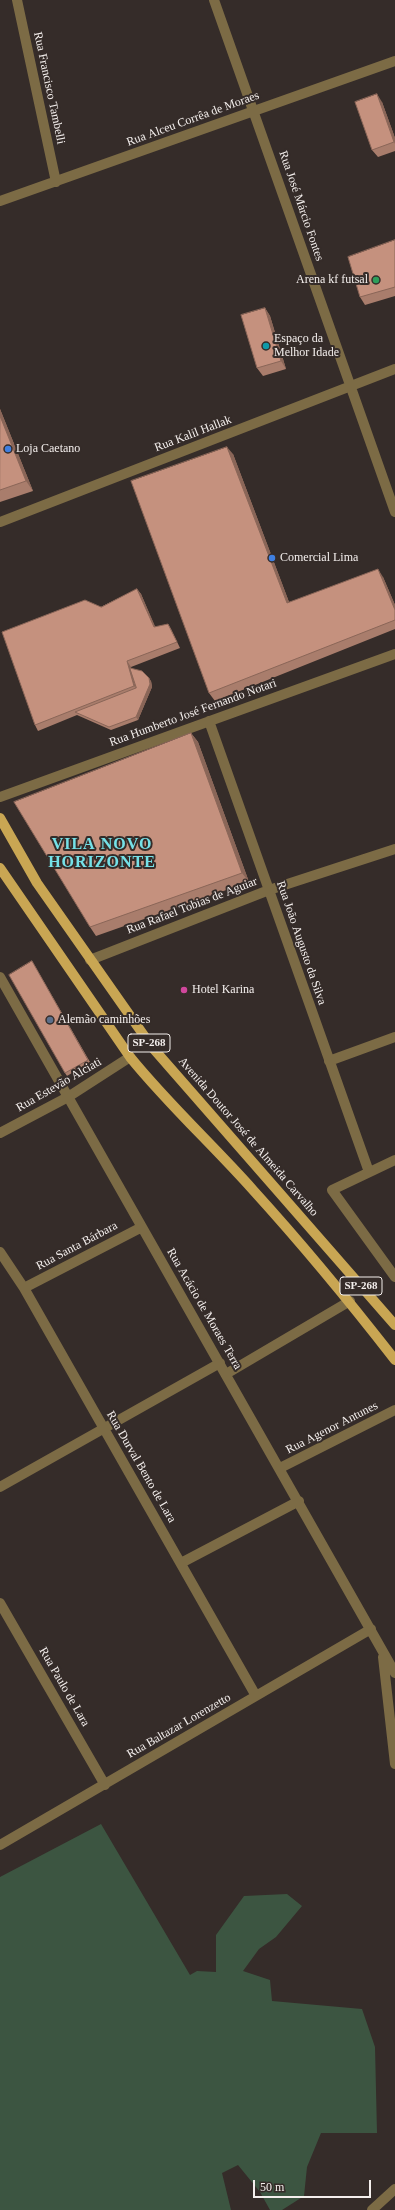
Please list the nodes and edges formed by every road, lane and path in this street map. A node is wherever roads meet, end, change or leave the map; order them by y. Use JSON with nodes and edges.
{"nodes":[{"id":1,"x":17,"y":0,"type":"edge"},
{"id":2,"x":214,"y":0,"type":"edge"},
{"id":3,"x":395,"y":61,"type":"edge"},
{"id":4,"x":254,"y":111,"type":"junction"},
{"id":5,"x":56,"y":182,"type":"junction"},
{"id":6,"x":0,"y":201,"type":"edge"},
{"id":7,"x":395,"y":369,"type":"edge"},
{"id":8,"x":351,"y":386,"type":"junction"},
{"id":9,"x":395,"y":512,"type":"edge"},
{"id":10,"x":0,"y":522,"type":"edge"},
{"id":11,"x":395,"y":654,"type":"edge"},
{"id":12,"x":209,"y":722,"type":"junction"},
{"id":13,"x":0,"y":797,"type":"edge"},
{"id":14,"x":0,"y":818,"type":"edge"},
{"id":15,"x":395,"y":849,"type":"edge"},
{"id":16,"x":0,"y":868,"type":"edge"},
{"id":17,"x":269,"y":890,"type":"junction"},
{"id":18,"x":90,"y":960,"type":"junction"},
{"id":19,"x":0,"y":977,"type":"edge"},
{"id":20,"x":395,"y":1037,"type":"edge"},
{"id":21,"x":130,"y":1058,"type":"junction"},
{"id":22,"x":329,"y":1061,"type":"junction"},
{"id":23,"x":68,"y":1097,"type":"junction"},
{"id":24,"x":0,"y":1133,"type":"edge"},
{"id":25,"x":395,"y":1160,"type":"edge"},
{"id":26,"x":369,"y":1172,"type":"junction"},
{"id":27,"x":142,"y":1227,"type":"junction"},
{"id":28,"x":0,"y":1252,"type":"edge"},
{"id":29,"x":395,"y":1277,"type":"edge"},
{"id":30,"x":24,"y":1288,"type":"junction"},
{"id":31,"x":350,"y":1301,"type":"junction"},
{"id":32,"x":395,"y":1326,"type":"edge"},
{"id":33,"x":395,"y":1360,"type":"edge"},
{"id":34,"x":220,"y":1363,"type":"junction"},
{"id":35,"x":226,"y":1374,"type":"junction"},
{"id":36,"x":395,"y":1410,"type":"edge"},
{"id":37,"x":104,"y":1429,"type":"junction"},
{"id":38,"x":280,"y":1468,"type":"junction"},
{"id":39,"x":0,"y":1487,"type":"edge"},
{"id":40,"x":299,"y":1501,"type":"junction"},
{"id":41,"x":181,"y":1564,"type":"junction"},
{"id":42,"x":0,"y":1603,"type":"edge"},
{"id":43,"x":371,"y":1629,"type":"junction"},
{"id":44,"x":382,"y":1654,"type":"junction"},
{"id":45,"x":395,"y":1673,"type":"edge"},
{"id":46,"x":256,"y":1696,"type":"junction"},
{"id":47,"x":395,"y":1764,"type":"edge"},
{"id":48,"x":105,"y":1785,"type":"junction"},
{"id":49,"x":0,"y":1845,"type":"edge"},
{"id":50,"x":395,"y":2189,"type":"edge"},
{"id":51,"x":372,"y":2210,"type":"edge"}],
"edges":[{"from":1,"to":5,"type":"street","name":"Rua Francisco Tambelli"},
{"from":2,"to":4,"type":"street","name":"Rua José Márcio Fontes"},
{"from":3,"to":4,"type":"street","name":"Rua Alceu Corrêa de Moraes"},
{"from":4,"to":5,"type":"street","name":"Rua Alceu Corrêa de Moraes"},
{"from":4,"to":8,"type":"street","name":"Rua José Márcio Fontes"},
{"from":5,"to":6,"type":"street","name":"Rua Alceu Corrêa de Moraes"},
{"from":7,"to":8,"type":"street","name":"Rua Kalil Hallak"},
{"from":8,"to":9,"type":"street","name":"Rua José Márcio Fontes"},
{"from":8,"to":10,"type":"street","name":"Rua Kalil Hallak"},
{"from":11,"to":12,"type":"street","name":"Rua Humberto José Fernando Notari"},
{"from":12,"to":13,"type":"street","name":"Rua Humberto José Fernando Notari"},
{"from":12,"to":17,"type":"street","name":"Rua João Augusto da Silva"},
{"from":14,"to":18,"type":"main road","name":"Avenida Doutor José de Almeida Carvalho","number":"SP-268"},
{"from":15,"to":17,"type":"street","name":"Rua Rafael Tobias de Aguiar"},
{"from":16,"to":21,"type":"main road","number":"SP-268"},
{"from":17,"to":18,"type":"street","name":"Rua Rafael Tobias de Aguiar"},
{"from":17,"to":22,"type":"street","name":"Rua João Augusto da Silva"},
{"from":18,"to":32,"type":"main road","name":"Avenida Doutor José de Almeida Carvalho","number":"SP-268"},
{"from":19,"to":23,"type":"street","name":"Rua Acácio de Moraes Terra"},
{"from":20,"to":22,"type":"street"},
{"from":21,"to":23,"type":"street","name":"Rua Estevão Alciati"},
{"from":21,"to":31,"type":"main road","number":"SP-268"},
{"from":22,"to":26,"type":"street","name":"Rua João Augusto da Silva"},
{"from":23,"to":24,"type":"street","name":"Rua Estevão Alciati"},
{"from":23,"to":27,"type":"street","name":"Rua Acácio de Moraes Terra"},
{"from":25,"to":26,"type":"street"},
{"from":26,"to":29,"type":"street"},
{"from":27,"to":30,"type":"street","name":"Rua Santa Bárbara"},
{"from":27,"to":34,"type":"street","name":"Rua Acácio de Moraes Terra"},
{"from":28,"to":30,"type":"street","name":"Rua Durval Bento de Lara"},
{"from":30,"to":37,"type":"street","name":"Rua Durval Bento de Lara"},
{"from":31,"to":33,"type":"main road","number":"SP-268"},
{"from":31,"to":35,"type":"street"},
{"from":34,"to":35,"type":"street","name":"Rua Acácio de Moraes Terra"},
{"from":34,"to":37,"type":"street"},
{"from":35,"to":38,"type":"street","name":"Rua Acácio de Moraes Terra"},
{"from":36,"to":38,"type":"street","name":"Rua Agenor Antunes"},
{"from":37,"to":39,"type":"street"},
{"from":37,"to":41,"type":"street","name":"Rua Durval Bento de Lara"},
{"from":38,"to":40,"type":"street","name":"Rua Acácio de Moraes Terra"},
{"from":40,"to":41,"type":"street"},
{"from":40,"to":43,"type":"street","name":"Rua Acácio de Moraes Terra"},
{"from":41,"to":46,"type":"street","name":"Rua Durval Bento de Lara"},
{"from":42,"to":48,"type":"street","name":"Rua Paulo de Lara"},
{"from":43,"to":44,"type":"street","name":"Rua Acácio de Moraes Terra"},
{"from":43,"to":46,"type":"street","name":"Rua Baltazar Lorenzetto"},
{"from":44,"to":45,"type":"street","name":"Rua Acácio de Moraes Terra"},
{"from":44,"to":47,"type":"street","name":"Rua Acácio de Moraes Terra"},
{"from":46,"to":48,"type":"street","name":"Rua Baltazar Lorenzetto"},
{"from":48,"to":49,"type":"street","name":"Rua Baltazar Lorenzetto"},
{"from":50,"to":51,"type":"street"}]}
